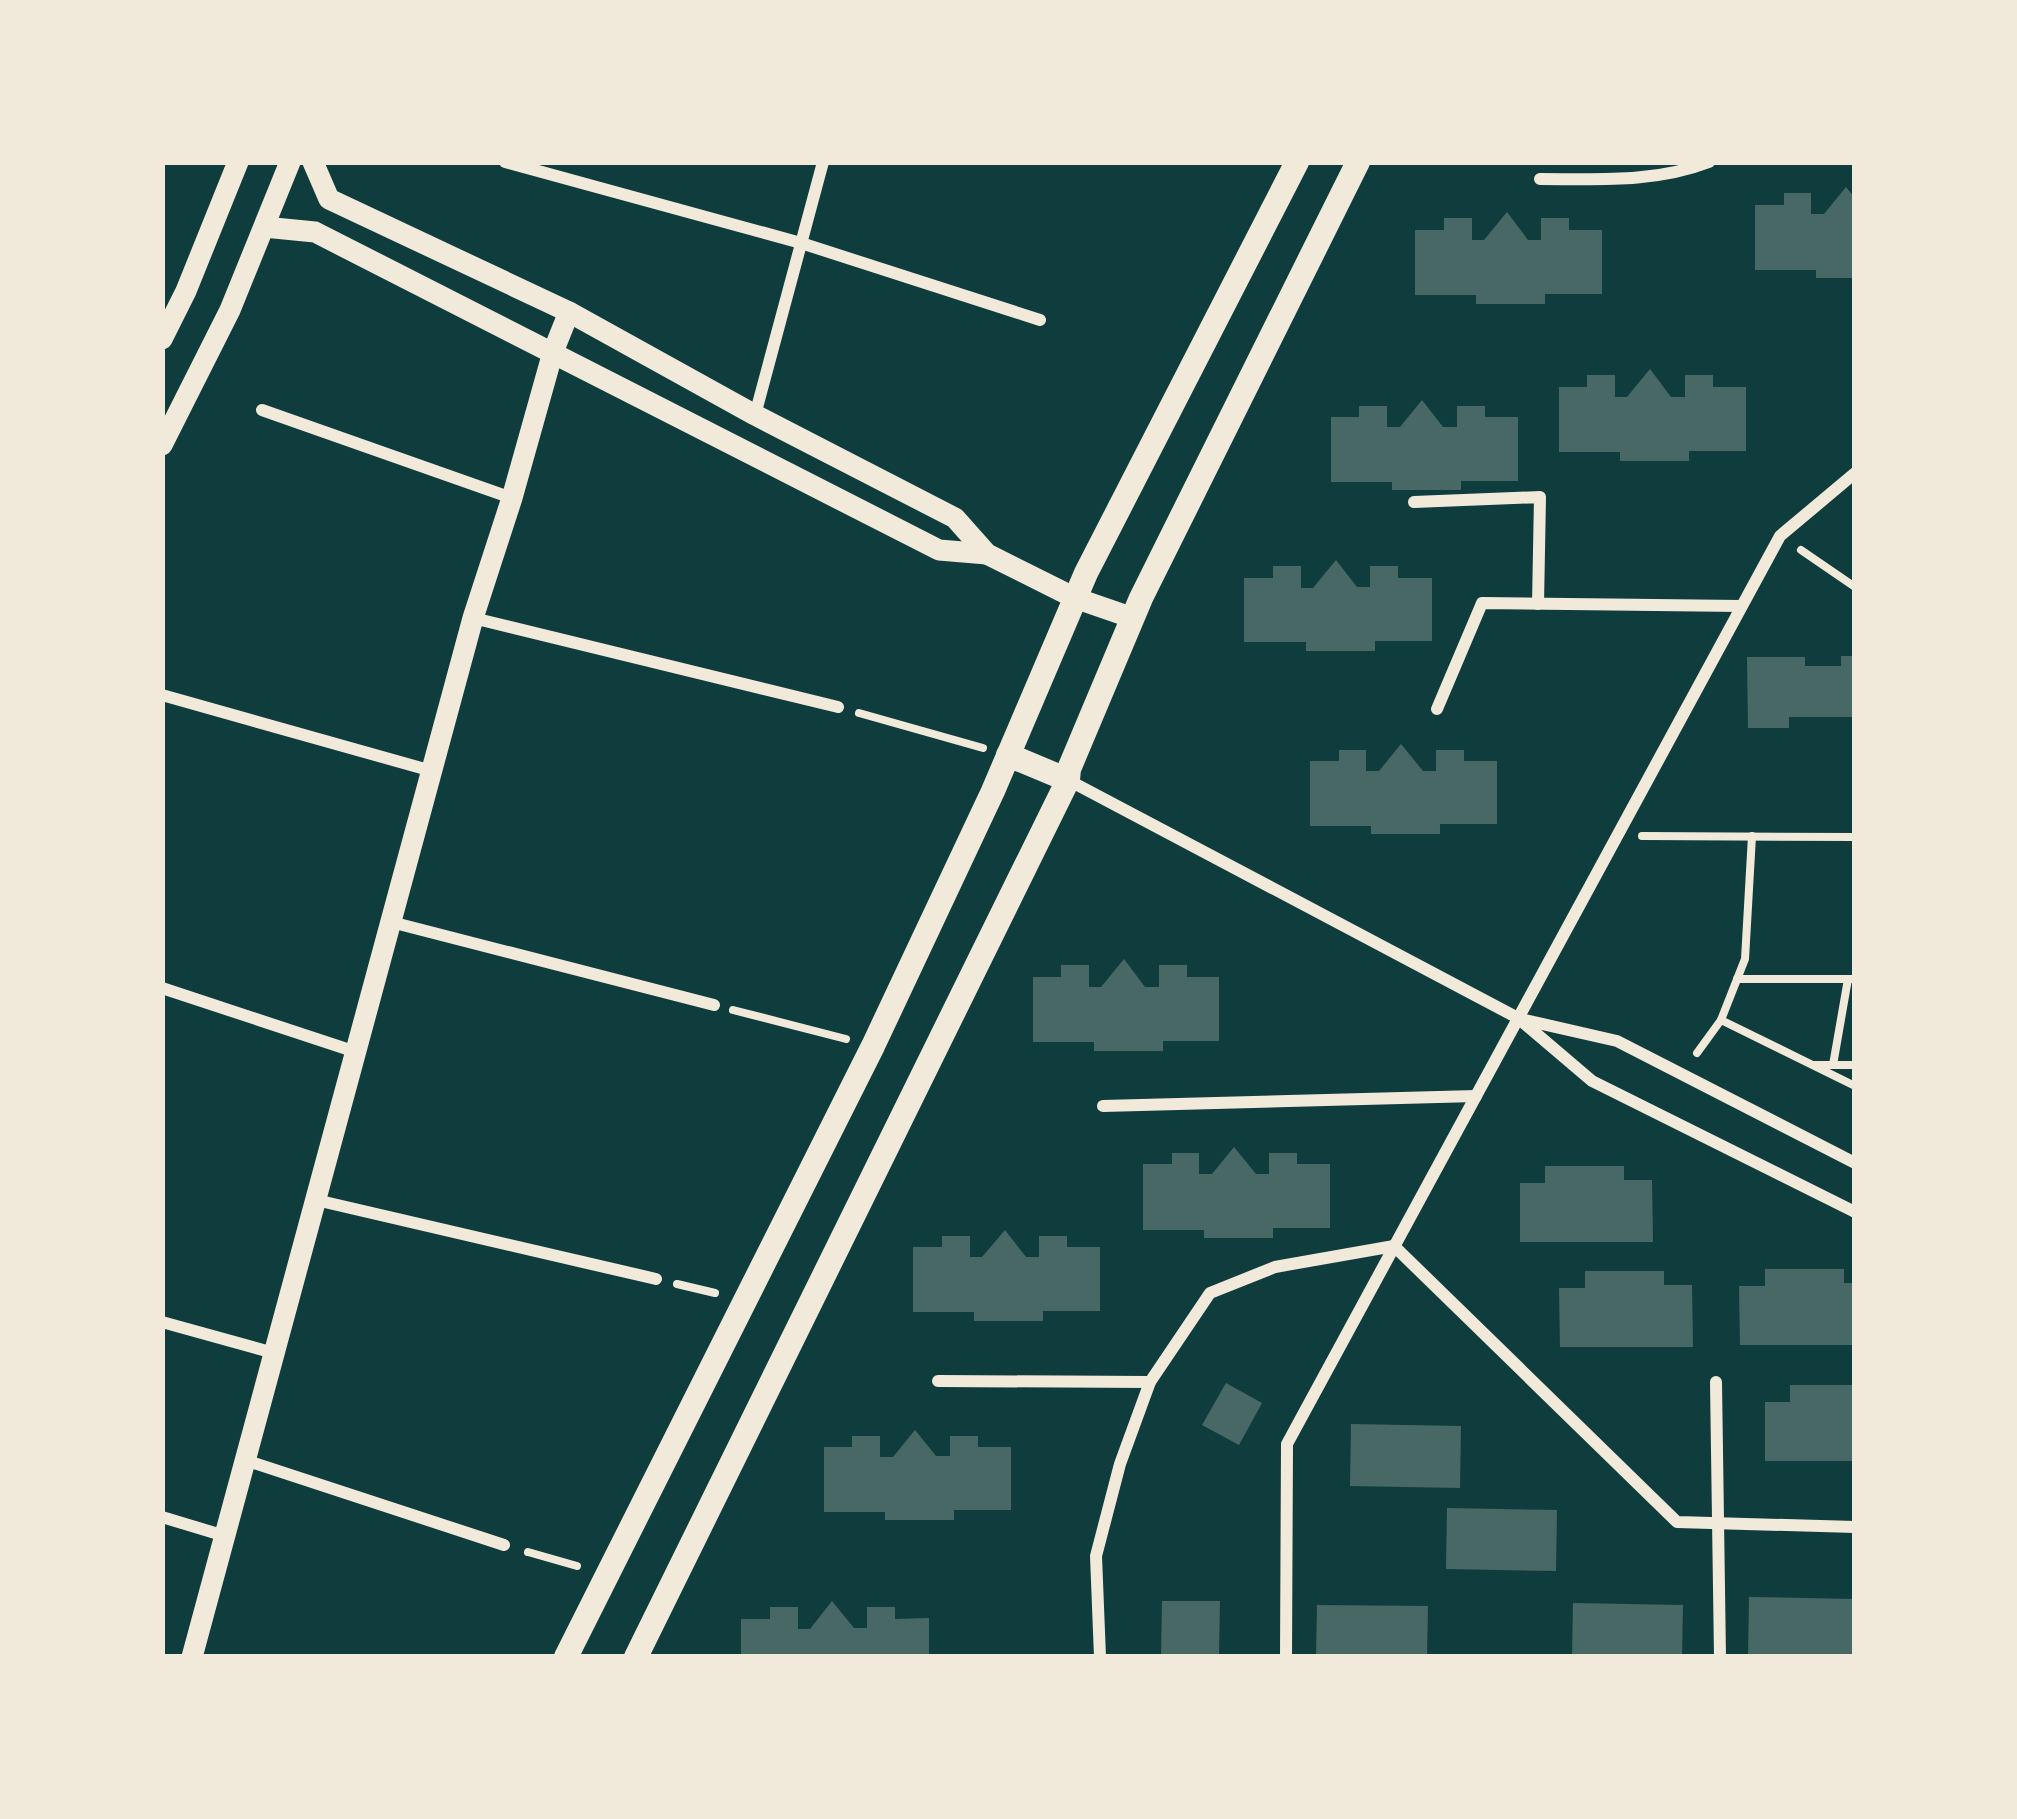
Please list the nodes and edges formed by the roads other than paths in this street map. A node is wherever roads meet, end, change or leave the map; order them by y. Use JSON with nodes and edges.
{"nodes":[{"id":1,"x":238,"y":162,"type":"edge"},
{"id":2,"x":290,"y":162,"type":"edge"},
{"id":3,"x":313,"y":162,"type":"edge"},
{"id":4,"x":506,"y":162,"type":"edge"},
{"id":5,"x":823,"y":162,"type":"edge"},
{"id":6,"x":1297,"y":162,"type":"edge"},
{"id":7,"x":1358,"y":162,"type":"edge"},
{"id":8,"x":1708,"y":162,"type":"edge"},
{"id":9,"x":1540,"y":179,"type":"dead end"},
{"id":10,"x":264,"y":227,"type":"junction"},
{"id":11,"x":801,"y":243,"type":"junction"},
{"id":12,"x":569,"y":311,"type":"junction"},
{"id":13,"x":1040,"y":320,"type":"dead end"},
{"id":14,"x":162,"y":339,"type":"edge"},
{"id":15,"x":553,"y":352,"type":"junction"},
{"id":16,"x":262,"y":410,"type":"dead end"},
{"id":17,"x":755,"y":415,"type":"junction"},
{"id":18,"x":162,"y":445,"type":"edge"},
{"id":19,"x":1855,"y":473,"type":"edge"},
{"id":20,"x":512,"y":499,"type":"junction"},
{"id":21,"x":1414,"y":502,"type":"dead end"},
{"id":22,"x":987,"y":554,"type":"junction"},
{"id":23,"x":1075,"y":598,"type":"junction"},
{"id":24,"x":1538,"y":604,"type":"junction"},
{"id":25,"x":1741,"y":606,"type":"junction"},
{"id":26,"x":473,"y":618,"type":"junction"},
{"id":27,"x":1133,"y":618,"type":"junction"},
{"id":28,"x":162,"y":695,"type":"edge"},
{"id":29,"x":838,"y":707,"type":"road end"},
{"id":30,"x":1437,"y":709,"type":"dead end"},
{"id":31,"x":1008,"y":754,"type":"junction"},
{"id":32,"x":432,"y":770,"type":"junction"},
{"id":33,"x":1068,"y":780,"type":"junction"},
{"id":34,"x":391,"y":922,"type":"junction"},
{"id":35,"x":162,"y":988,"type":"edge"},
{"id":36,"x":714,"y":1005,"type":"road end"},
{"id":37,"x":1518,"y":1018,"type":"junction"},
{"id":38,"x":356,"y":1052,"type":"junction"},
{"id":39,"x":1476,"y":1096,"type":"junction"},
{"id":40,"x":1103,"y":1106,"type":"dead end"},
{"id":41,"x":1855,"y":1163,"type":"edge"},
{"id":42,"x":316,"y":1200,"type":"junction"},
{"id":43,"x":1855,"y":1212,"type":"edge"},
{"id":44,"x":1394,"y":1246,"type":"junction"},
{"id":45,"x":656,"y":1279,"type":"road end"},
{"id":46,"x":162,"y":1322,"type":"edge"},
{"id":47,"x":274,"y":1353,"type":"junction"},
{"id":48,"x":938,"y":1381,"type":"dead end"},
{"id":49,"x":1150,"y":1382,"type":"junction"},
{"id":50,"x":1716,"y":1382,"type":"dead end"},
{"id":51,"x":245,"y":1460,"type":"junction"},
{"id":52,"x":162,"y":1517,"type":"edge"},
{"id":53,"x":1718,"y":1523,"type":"junction"},
{"id":54,"x":1855,"y":1527,"type":"edge"},
{"id":55,"x":225,"y":1536,"type":"junction"},
{"id":56,"x":504,"y":1545,"type":"road end"},
{"id":57,"x":192,"y":1657,"type":"edge"},
{"id":58,"x":566,"y":1657,"type":"edge"},
{"id":59,"x":636,"y":1657,"type":"edge"},
{"id":60,"x":1100,"y":1657,"type":"edge"},
{"id":61,"x":1286,"y":1657,"type":"edge"},
{"id":62,"x":1720,"y":1657,"type":"edge"}],
"edges":[{"from":1,"to":14,"type":"street"},
{"from":2,"to":10,"type":"street"},
{"from":3,"to":12,"type":"street"},
{"from":4,"to":11,"type":"street"},
{"from":5,"to":11,"type":"street"},
{"from":6,"to":23,"type":"main road"},
{"from":7,"to":27,"type":"main road"},
{"from":8,"to":9,"type":"street"},
{"from":10,"to":15,"type":"street"},
{"from":10,"to":18,"type":"street"},
{"from":11,"to":13,"type":"street"},
{"from":11,"to":17,"type":"street"},
{"from":12,"to":15,"type":"street"},
{"from":12,"to":17,"type":"street"},
{"from":15,"to":20,"type":"street"},
{"from":15,"to":22,"type":"street"},
{"from":16,"to":20,"type":"street"},
{"from":17,"to":22,"type":"street"},
{"from":19,"to":25,"type":"street"},
{"from":20,"to":26,"type":"street"},
{"from":21,"to":24,"type":"street"},
{"from":22,"to":23,"type":"street"},
{"from":23,"to":27,"type":"street"},
{"from":23,"to":31,"type":"main road"},
{"from":24,"to":25,"type":"street"},
{"from":24,"to":30,"type":"street"},
{"from":25,"to":37,"type":"street"},
{"from":26,"to":29,"type":"street"},
{"from":26,"to":32,"type":"street"},
{"from":27,"to":33,"type":"main road"},
{"from":28,"to":32,"type":"street"},
{"from":31,"to":33,"type":"main road"},
{"from":31,"to":58,"type":"main road"},
{"from":32,"to":34,"type":"street"},
{"from":33,"to":37,"type":"street"},
{"from":33,"to":59,"type":"main road"},
{"from":34,"to":36,"type":"street"},
{"from":34,"to":38,"type":"street"},
{"from":35,"to":38,"type":"street"},
{"from":37,"to":39,"type":"street"},
{"from":37,"to":41,"type":"street"},
{"from":37,"to":43,"type":"street"},
{"from":38,"to":42,"type":"street"},
{"from":39,"to":40,"type":"street"},
{"from":39,"to":44,"type":"street"},
{"from":42,"to":45,"type":"street"},
{"from":42,"to":47,"type":"street"},
{"from":44,"to":49,"type":"street"},
{"from":44,"to":53,"type":"street"},
{"from":44,"to":61,"type":"street"},
{"from":46,"to":47,"type":"street"},
{"from":47,"to":51,"type":"street"},
{"from":48,"to":49,"type":"street"},
{"from":49,"to":60,"type":"street"},
{"from":50,"to":53,"type":"street"},
{"from":51,"to":55,"type":"street"},
{"from":51,"to":56,"type":"street"},
{"from":52,"to":55,"type":"street"},
{"from":53,"to":54,"type":"street"},
{"from":53,"to":62,"type":"street"},
{"from":55,"to":57,"type":"street"}]}
